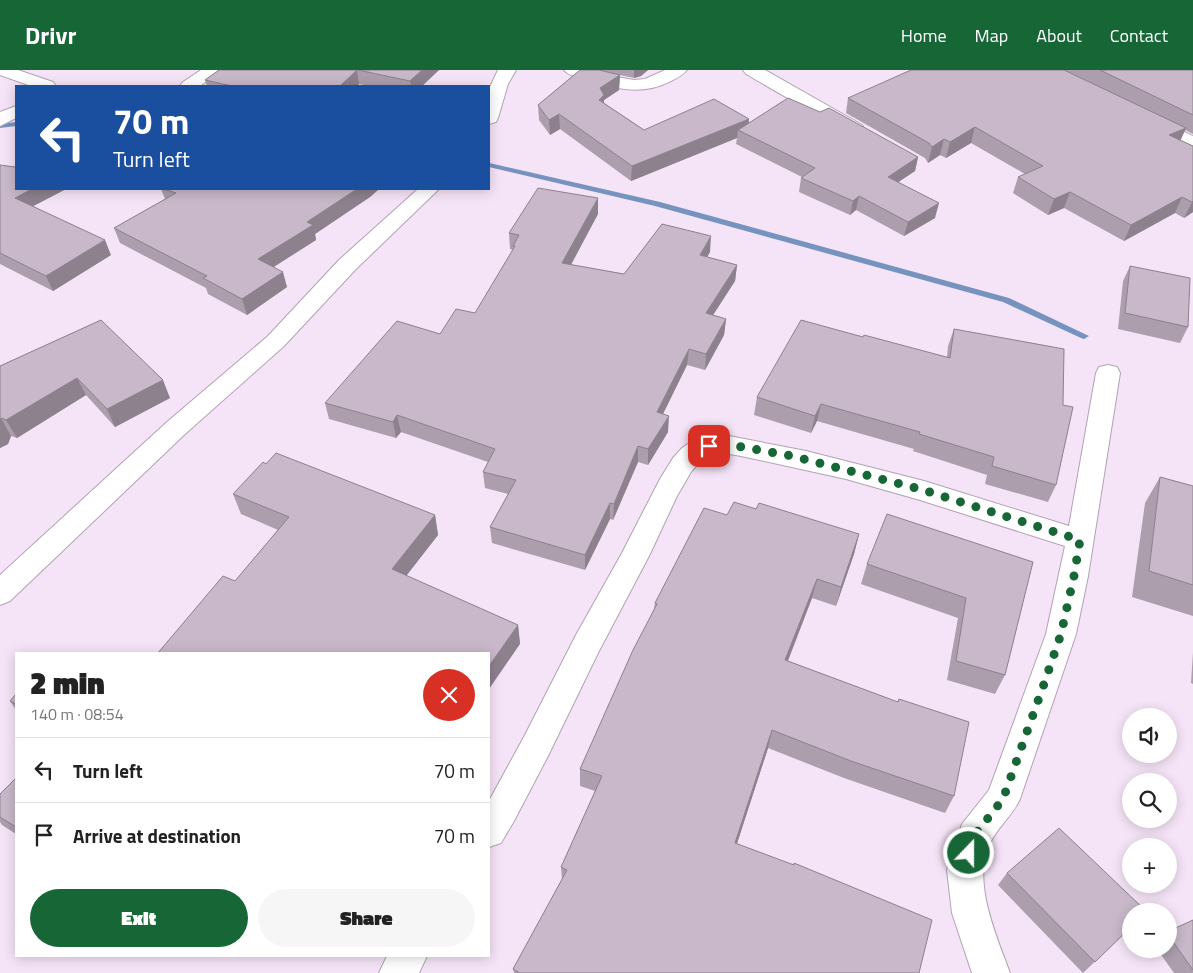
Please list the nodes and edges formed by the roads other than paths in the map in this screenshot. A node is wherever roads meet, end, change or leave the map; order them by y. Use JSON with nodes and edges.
{"nodes":[{"id":1,"x":0,"y":70,"type":"edge"},
{"id":2,"x":212,"y":70,"type":"edge"},
{"id":3,"x":506,"y":70,"type":"edge"},
{"id":4,"x":573,"y":70,"type":"edge"},
{"id":5,"x":678,"y":70,"type":"edge"},
{"id":6,"x":752,"y":70,"type":"edge"},
{"id":7,"x":44,"y":85,"type":"edge"},
{"id":8,"x":190,"y":85,"type":"edge"},
{"id":9,"x":15,"y":112,"type":"edge"},
{"id":10,"x":490,"y":115,"type":"edge"},
{"id":11,"x":1136,"y":116,"type":"edge"},
{"id":12,"x":0,"y":120,"type":"edge"},
{"id":13,"x":873,"y":139,"type":"edge"},
{"id":14,"x":1193,"y":143,"type":"edge"},
{"id":15,"x":428,"y":190,"type":"edge"},
{"id":16,"x":1108,"y":373,"type":"dead end"},
{"id":17,"x":1080,"y":540,"type":"junction"},
{"id":18,"x":0,"y":592,"type":"edge"},
{"id":19,"x":490,"y":829,"type":"edge"},
{"id":20,"x":407,"y":957,"type":"edge"},
{"id":21,"x":398,"y":973,"type":"edge"},
{"id":22,"x":991,"y":973,"type":"edge"}],
"edges":[{"from":1,"to":7,"type":"street"},
{"from":2,"to":8,"type":"street"},
{"from":3,"to":10,"type":"street"},
{"from":4,"to":5,"type":"street"},
{"from":6,"to":13,"type":"street"},
{"from":9,"to":12,"type":"street"},
{"from":11,"to":14,"type":"street"},
{"from":15,"to":18,"type":"street"},
{"from":16,"to":17,"type":"street"},
{"from":17,"to":19,"type":"street"},
{"from":17,"to":22,"type":"street"},
{"from":20,"to":21,"type":"street"}]}
